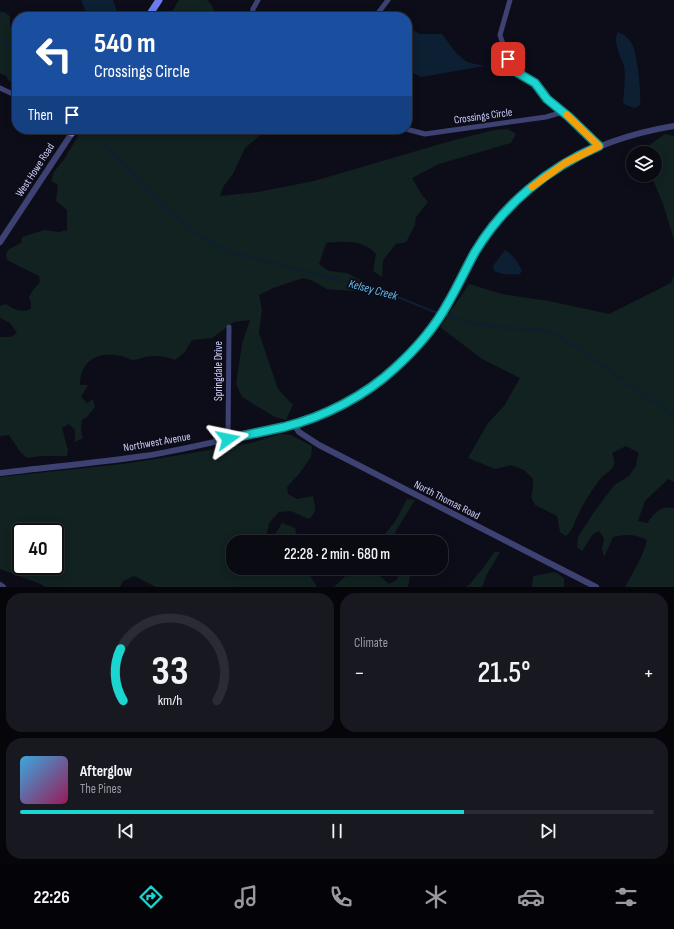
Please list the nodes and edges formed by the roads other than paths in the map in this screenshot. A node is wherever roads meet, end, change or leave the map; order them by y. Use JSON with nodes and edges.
{"nodes":[{"id":1,"x":159,"y":0,"type":"edge"},
{"id":2,"x":258,"y":0,"type":"edge"},
{"id":3,"x":388,"y":0,"type":"edge"},
{"id":4,"x":510,"y":0,"type":"edge"},
{"id":5,"x":151,"y":12,"type":"edge"},
{"id":6,"x":253,"y":12,"type":"edge"},
{"id":7,"x":379,"y":12,"type":"edge"},
{"id":8,"x":0,"y":88,"type":"edge"},
{"id":9,"x":12,"y":94,"type":"edge"},
{"id":10,"x":563,"y":112,"type":"junction"},
{"id":11,"x":674,"y":126,"type":"edge"},
{"id":12,"x":412,"y":130,"type":"edge"},
{"id":13,"x":68,"y":134,"type":"edge"},
{"id":14,"x":599,"y":146,"type":"junction"},
{"id":15,"x":0,"y":242,"type":"edge"},
{"id":16,"x":229,"y":327,"type":"dead end"},
{"id":17,"x":294,"y":424,"type":"junction"},
{"id":18,"x":228,"y":439,"type":"junction"},
{"id":19,"x":0,"y":473,"type":"edge"},
{"id":20,"x":0,"y":585,"type":"edge"},
{"id":21,"x":3,"y":587,"type":"edge"},
{"id":22,"x":596,"y":587,"type":"edge"}],
"edges":[{"from":1,"to":5,"type":"main road"},
{"from":2,"to":6,"type":"street"},
{"from":3,"to":7,"type":"street"},
{"from":4,"to":10,"type":"street"},
{"from":8,"to":9,"type":"street"},
{"from":10,"to":12,"type":"street","name":"Crossings Circle"},
{"from":10,"to":14,"type":"street"},
{"from":11,"to":14,"type":"street","name":"Northwest Avenue"},
{"from":13,"to":15,"type":"street","name":"West Howe Road"},
{"from":14,"to":17,"type":"street","name":"Northwest Avenue"},
{"from":16,"to":18,"type":"street","name":"Springdale Drive"},
{"from":17,"to":18,"type":"street","name":"Northwest Avenue"},
{"from":17,"to":22,"type":"street","name":"North Thomas Road"},
{"from":18,"to":19,"type":"street","name":"Northwest Avenue"},
{"from":20,"to":21,"type":"street"}]}
